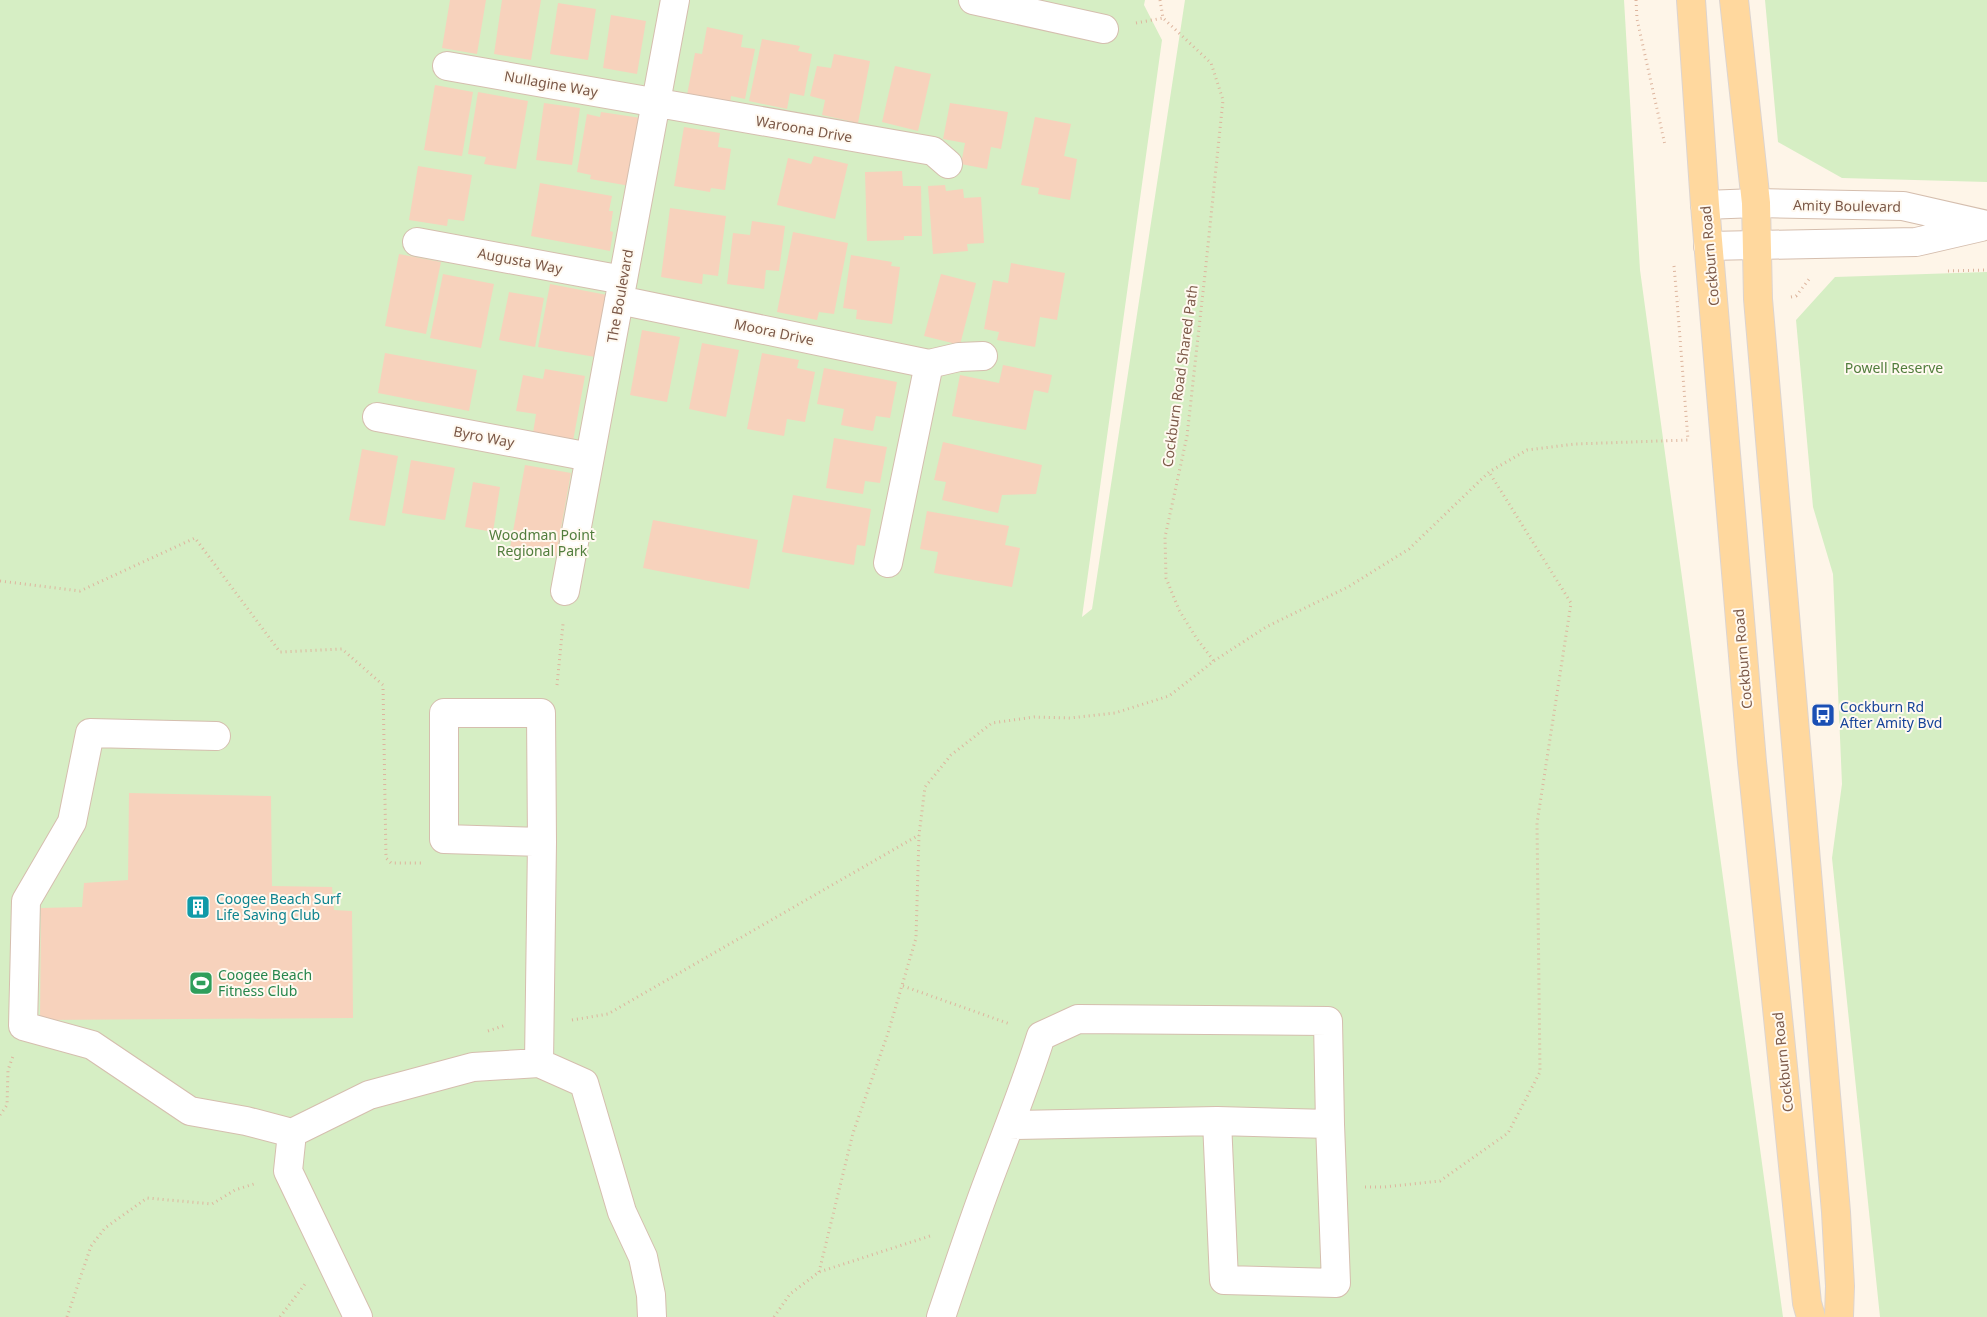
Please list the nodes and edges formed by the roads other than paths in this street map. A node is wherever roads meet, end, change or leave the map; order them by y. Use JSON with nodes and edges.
{"nodes":[{"id":1,"x":675,"y":0,"type":"edge"},
{"id":2,"x":973,"y":0,"type":"edge"},
{"id":3,"x":1691,"y":0,"type":"edge"},
{"id":4,"x":1734,"y":0,"type":"edge"},
{"id":5,"x":1104,"y":29,"type":"dead end"},
{"id":6,"x":447,"y":66,"type":"dead end"},
{"id":7,"x":656,"y":103,"type":"junction"},
{"id":8,"x":948,"y":164,"type":"dead end"},
{"id":9,"x":1756,"y":204,"type":"junction"},
{"id":10,"x":1705,"y":205,"type":"junction"},
{"id":11,"x":1987,"y":225,"type":"edge"},
{"id":12,"x":417,"y":242,"type":"dead end"},
{"id":13,"x":1758,"y":244,"type":"junction"},
{"id":14,"x":1708,"y":246,"type":"junction"},
{"id":15,"x":621,"y":290,"type":"junction"},
{"id":16,"x":983,"y":356,"type":"dead end"},
{"id":17,"x":928,"y":364,"type":"junction"},
{"id":18,"x":377,"y":418,"type":"dead end"},
{"id":19,"x":590,"y":457,"type":"junction"},
{"id":20,"x":888,"y":563,"type":"dead end"},
{"id":21,"x":565,"y":591,"type":"road end"},
{"id":22,"x":216,"y":736,"type":"dead end"},
{"id":23,"x":542,"y":842,"type":"junction"},
{"id":24,"x":539,"y":1063,"type":"junction"},
{"id":25,"x":1217,"y":1121,"type":"junction"},
{"id":26,"x":1330,"y":1124,"type":"junction"},
{"id":27,"x":1010,"y":1125,"type":"junction"},
{"id":28,"x":292,"y":1133,"type":"junction"},
{"id":29,"x":358,"y":1317,"type":"edge"},
{"id":30,"x":652,"y":1317,"type":"edge"},
{"id":31,"x":941,"y":1317,"type":"edge"},
{"id":32,"x":1811,"y":1317,"type":"edge"},
{"id":33,"x":1839,"y":1317,"type":"edge"}],
"edges":[{"from":1,"to":7,"type":"street","name":"The Boulevard"},
{"from":2,"to":5,"type":"street"},
{"from":3,"to":10,"type":"main road","name":"Cockburn Road"},
{"from":4,"to":9,"type":"main road"},
{"from":6,"to":7,"type":"street","name":"Nullagine Way"},
{"from":7,"to":8,"type":"street","name":"Waroona Drive"},
{"from":7,"to":15,"type":"street","name":"The Boulevard"},
{"from":9,"to":10,"type":"street","name":"Amity Boulevard"},
{"from":9,"to":11,"type":"street","name":"Amity Boulevard"},
{"from":9,"to":13,"type":"main road"},
{"from":10,"to":14,"type":"main road","name":"Cockburn Road"},
{"from":11,"to":13,"type":"street","name":"Amity Boulevard"},
{"from":12,"to":15,"type":"street","name":"Augusta Way"},
{"from":13,"to":14,"type":"street","name":"Amity Boulevard"},
{"from":13,"to":33,"type":"main road"},
{"from":14,"to":32,"type":"main road","name":"Cockburn Road"},
{"from":15,"to":17,"type":"street","name":"Moora Drive"},
{"from":15,"to":19,"type":"street","name":"The Boulevard"},
{"from":16,"to":17,"type":"street","name":"Moora Drive"},
{"from":17,"to":20,"type":"street"},
{"from":18,"to":19,"type":"street","name":"Byro Way"},
{"from":19,"to":21,"type":"street","name":"The Boulevard"},
{"from":22,"to":28,"type":"street"},
{"from":23,"to":23,"type":"street"},
{"from":23,"to":24,"type":"street"},
{"from":24,"to":28,"type":"street"},
{"from":24,"to":30,"type":"street"},
{"from":25,"to":26,"type":"street"},
{"from":25,"to":26,"type":"street"},
{"from":25,"to":27,"type":"street"},
{"from":26,"to":27,"type":"street"},
{"from":27,"to":31,"type":"street"},
{"from":28,"to":29,"type":"street"}]}
